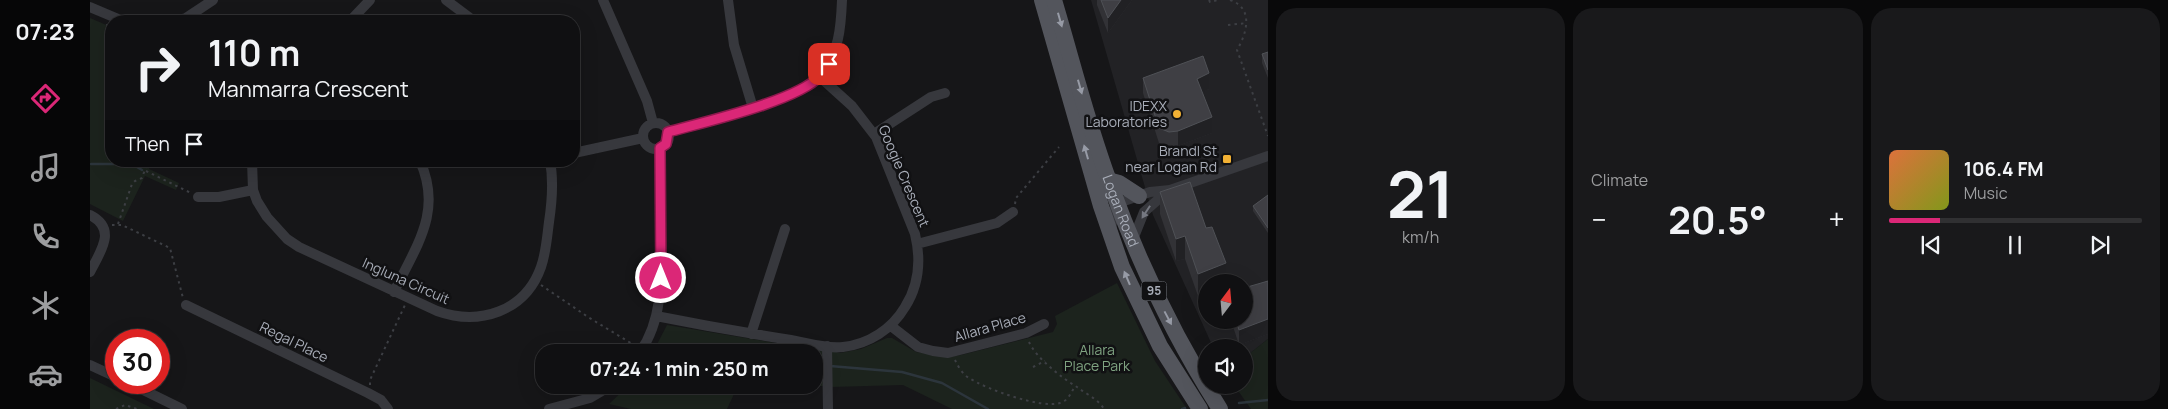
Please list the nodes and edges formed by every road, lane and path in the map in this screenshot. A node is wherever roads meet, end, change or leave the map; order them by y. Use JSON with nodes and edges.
{"nodes":[{"id":1,"x":213,"y":0,"type":"edge"},
{"id":2,"x":370,"y":0,"type":"edge"},
{"id":3,"x":446,"y":0,"type":"edge"},
{"id":4,"x":602,"y":0,"type":"edge"},
{"id":5,"x":728,"y":0,"type":"edge"},
{"id":6,"x":842,"y":0,"type":"edge"},
{"id":7,"x":1042,"y":0,"type":"edge"},
{"id":8,"x":1054,"y":0,"type":"edge"},
{"id":9,"x":1210,"y":0,"type":"edge"},
{"id":10,"x":1218,"y":0,"type":"edge"},
{"id":11,"x":1230,"y":0,"type":"edge"},
{"id":12,"x":90,"y":7,"type":"edge"},
{"id":13,"x":105,"y":14,"type":"edge"},
{"id":14,"x":190,"y":15,"type":"edge"},
{"id":15,"x":356,"y":15,"type":"edge"},
{"id":16,"x":466,"y":15,"type":"edge"},
{"id":17,"x":1246,"y":23,"type":"junction"},
{"id":18,"x":1228,"y":25,"type":"dead end"},
{"id":19,"x":820,"y":77,"type":"junction"},
{"id":20,"x":945,"y":93,"type":"dead end"},
{"id":21,"x":753,"y":108,"type":"junction"},
{"id":22,"x":653,"y":123,"type":"junction"},
{"id":23,"x":668,"y":132,"type":"junction"},
{"id":24,"x":874,"y":134,"type":"junction"},
{"id":25,"x":1268,"y":136,"type":"edge"},
{"id":26,"x":644,"y":138,"type":"junction"},
{"id":27,"x":1059,"y":147,"type":"dead end"},
{"id":28,"x":660,"y":148,"type":"junction"},
{"id":29,"x":580,"y":152,"type":"edge"},
{"id":30,"x":1268,"y":156,"type":"edge"},
{"id":31,"x":147,"y":167,"type":"edge"},
{"id":32,"x":252,"y":167,"type":"edge"},
{"id":33,"x":423,"y":167,"type":"edge"},
{"id":34,"x":551,"y":167,"type":"edge"},
{"id":35,"x":146,"y":172,"type":"junction"},
{"id":36,"x":1108,"y":180,"type":"junction"},
{"id":37,"x":253,"y":190,"type":"junction"},
{"id":38,"x":1170,"y":190,"type":"junction"},
{"id":39,"x":198,"y":196,"type":"joint"},
{"id":40,"x":1139,"y":196,"type":"junction"},
{"id":41,"x":1118,"y":205,"type":"junction"},
{"id":42,"x":1014,"y":212,"type":"joint"},
{"id":43,"x":90,"y":215,"type":"edge"},
{"id":44,"x":118,"y":224,"type":"junction"},
{"id":45,"x":104,"y":226,"type":"junction"},
{"id":46,"x":785,"y":229,"type":"dead end"},
{"id":47,"x":1110,"y":232,"type":"junction"},
{"id":48,"x":1132,"y":242,"type":"junction"},
{"id":49,"x":917,"y":244,"type":"junction"},
{"id":50,"x":90,"y":272,"type":"edge"},
{"id":51,"x":534,"y":281,"type":"junction"},
{"id":52,"x":394,"y":292,"type":"junction"},
{"id":53,"x":408,"y":298,"type":"junction"},
{"id":54,"x":186,"y":305,"type":"joint"},
{"id":55,"x":656,"y":316,"type":"junction"},
{"id":56,"x":1044,"y":324,"type":"dead end"},
{"id":57,"x":891,"y":326,"type":"junction"},
{"id":58,"x":1026,"y":333,"type":"junction"},
{"id":59,"x":751,"y":334,"type":"junction"},
{"id":60,"x":630,"y":344,"type":"edge"},
{"id":61,"x":645,"y":344,"type":"edge"},
{"id":62,"x":827,"y":346,"type":"junction"},
{"id":63,"x":948,"y":353,"type":"junction"},
{"id":64,"x":1045,"y":361,"type":"junction"},
{"id":65,"x":90,"y":365,"type":"edge"},
{"id":66,"x":1033,"y":367,"type":"dead end"},
{"id":67,"x":105,"y":372,"type":"edge"},
{"id":68,"x":1075,"y":386,"type":"junction"},
{"id":69,"x":368,"y":393,"type":"junction"},
{"id":70,"x":151,"y":394,"type":"edge"},
{"id":71,"x":597,"y":394,"type":"edge"},
{"id":72,"x":116,"y":409,"type":"edge"},
{"id":73,"x":137,"y":409,"type":"edge"},
{"id":74,"x":182,"y":409,"type":"edge"},
{"id":75,"x":388,"y":409,"type":"edge"},
{"id":76,"x":549,"y":409,"type":"edge"},
{"id":77,"x":828,"y":409,"type":"edge"},
{"id":78,"x":1104,"y":409,"type":"edge"},
{"id":79,"x":1200,"y":409,"type":"edge"},
{"id":80,"x":1220,"y":409,"type":"edge"}],
"edges":[{"from":1,"to":14,"type":"street"},
{"from":2,"to":15,"type":"street"},
{"from":3,"to":16,"type":"street"},
{"from":4,"to":22,"type":"street"},
{"from":5,"to":21,"type":"street"},
{"from":6,"to":19,"type":"street"},
{"from":47,"to":7,"type":"main road","name":"Logan Road","number":"95","one_way":true},
{"from":8,"to":36,"type":"main road","name":"Logan Road","number":"95","one_way":true},
{"from":9,"to":10,"type":"path"},
{"from":11,"to":17,"type":"path"},
{"from":12,"to":13,"type":"street"},
{"from":17,"to":18,"type":"path"},
{"from":17,"to":25,"type":"path"},
{"from":19,"to":21,"type":"street"},
{"from":19,"to":24,"type":"street","name":"Googie Crescent"},
{"from":20,"to":24,"type":"street"},
{"from":21,"to":23,"type":"street"},
{"from":22,"to":23,"type":"street"},
{"from":22,"to":26,"type":"street"},
{"from":23,"to":28,"type":"street"},
{"from":24,"to":49,"type":"street","name":"Googie Crescent"},
{"from":26,"to":28,"type":"street"},
{"from":26,"to":29,"type":"street"},
{"from":27,"to":42,"type":"path"},
{"from":28,"to":55,"type":"street"},
{"from":30,"to":38,"type":"street"},
{"from":31,"to":35,"type":"path"},
{"from":32,"to":37,"type":"street","name":"Ingluna Circuit"},
{"from":33,"to":52,"type":"street"},
{"from":34,"to":51,"type":"street","name":"Ingluna Circuit"},
{"from":35,"to":39,"type":"path"},
{"from":35,"to":44,"type":"path"},
{"from":36,"to":40,"type":"main road"},
{"from":36,"to":41,"type":"main road","name":"Logan Road","number":"95"},
{"from":37,"to":39,"type":"street"},
{"from":37,"to":52,"type":"street","name":"Ingluna Circuit"},
{"from":38,"to":40,"type":"street"},
{"from":38,"to":48,"type":"street","one_way":true},
{"from":40,"to":41,"type":"street"},
{"from":41,"to":47,"type":"street"},
{"from":41,"to":48,"type":"main road","name":"Logan Road","number":"95"},
{"from":42,"to":49,"type":"street"},
{"from":43,"to":45,"type":"street"},
{"from":44,"to":45,"type":"path"},
{"from":44,"to":54,"type":"path"},
{"from":45,"to":50,"type":"street"},
{"from":46,"to":59,"type":"street"},
{"from":79,"to":47,"type":"main road","name":"Logan Road","number":"95","one_way":true},
{"from":48,"to":80,"type":"main road","name":"Logan Road","number":"95","one_way":true},
{"from":49,"to":57,"type":"street","name":"Googie Crescent"},
{"from":51,"to":53,"type":"street","name":"Ingluna Circuit"},
{"from":51,"to":60,"type":"path"},
{"from":52,"to":53,"type":"street","name":"Ingluna Circuit"},
{"from":53,"to":69,"type":"path"},
{"from":54,"to":69,"type":"street","name":"Regal Place"},
{"from":55,"to":59,"type":"street","name":"Googie Crescent"},
{"from":55,"to":61,"type":"street"},
{"from":56,"to":58,"type":"street","name":"Allara Place"},
{"from":57,"to":62,"type":"street","name":"Googie Crescent"},
{"from":57,"to":63,"type":"street","name":"Allara Place"},
{"from":58,"to":63,"type":"street","name":"Allara Place"},
{"from":58,"to":64,"type":"path"},
{"from":59,"to":62,"type":"street","name":"Googie Crescent"},
{"from":62,"to":77,"type":"street"},
{"from":63,"to":68,"type":"path"},
{"from":64,"to":66,"type":"path"},
{"from":64,"to":68,"type":"path"},
{"from":65,"to":67,"type":"street"},
{"from":68,"to":78,"type":"path"},
{"from":69,"to":75,"type":"street","name":"Regal Place"},
{"from":70,"to":74,"type":"street"},
{"from":71,"to":76,"type":"street"},
{"from":72,"to":73,"type":"path"}]}
